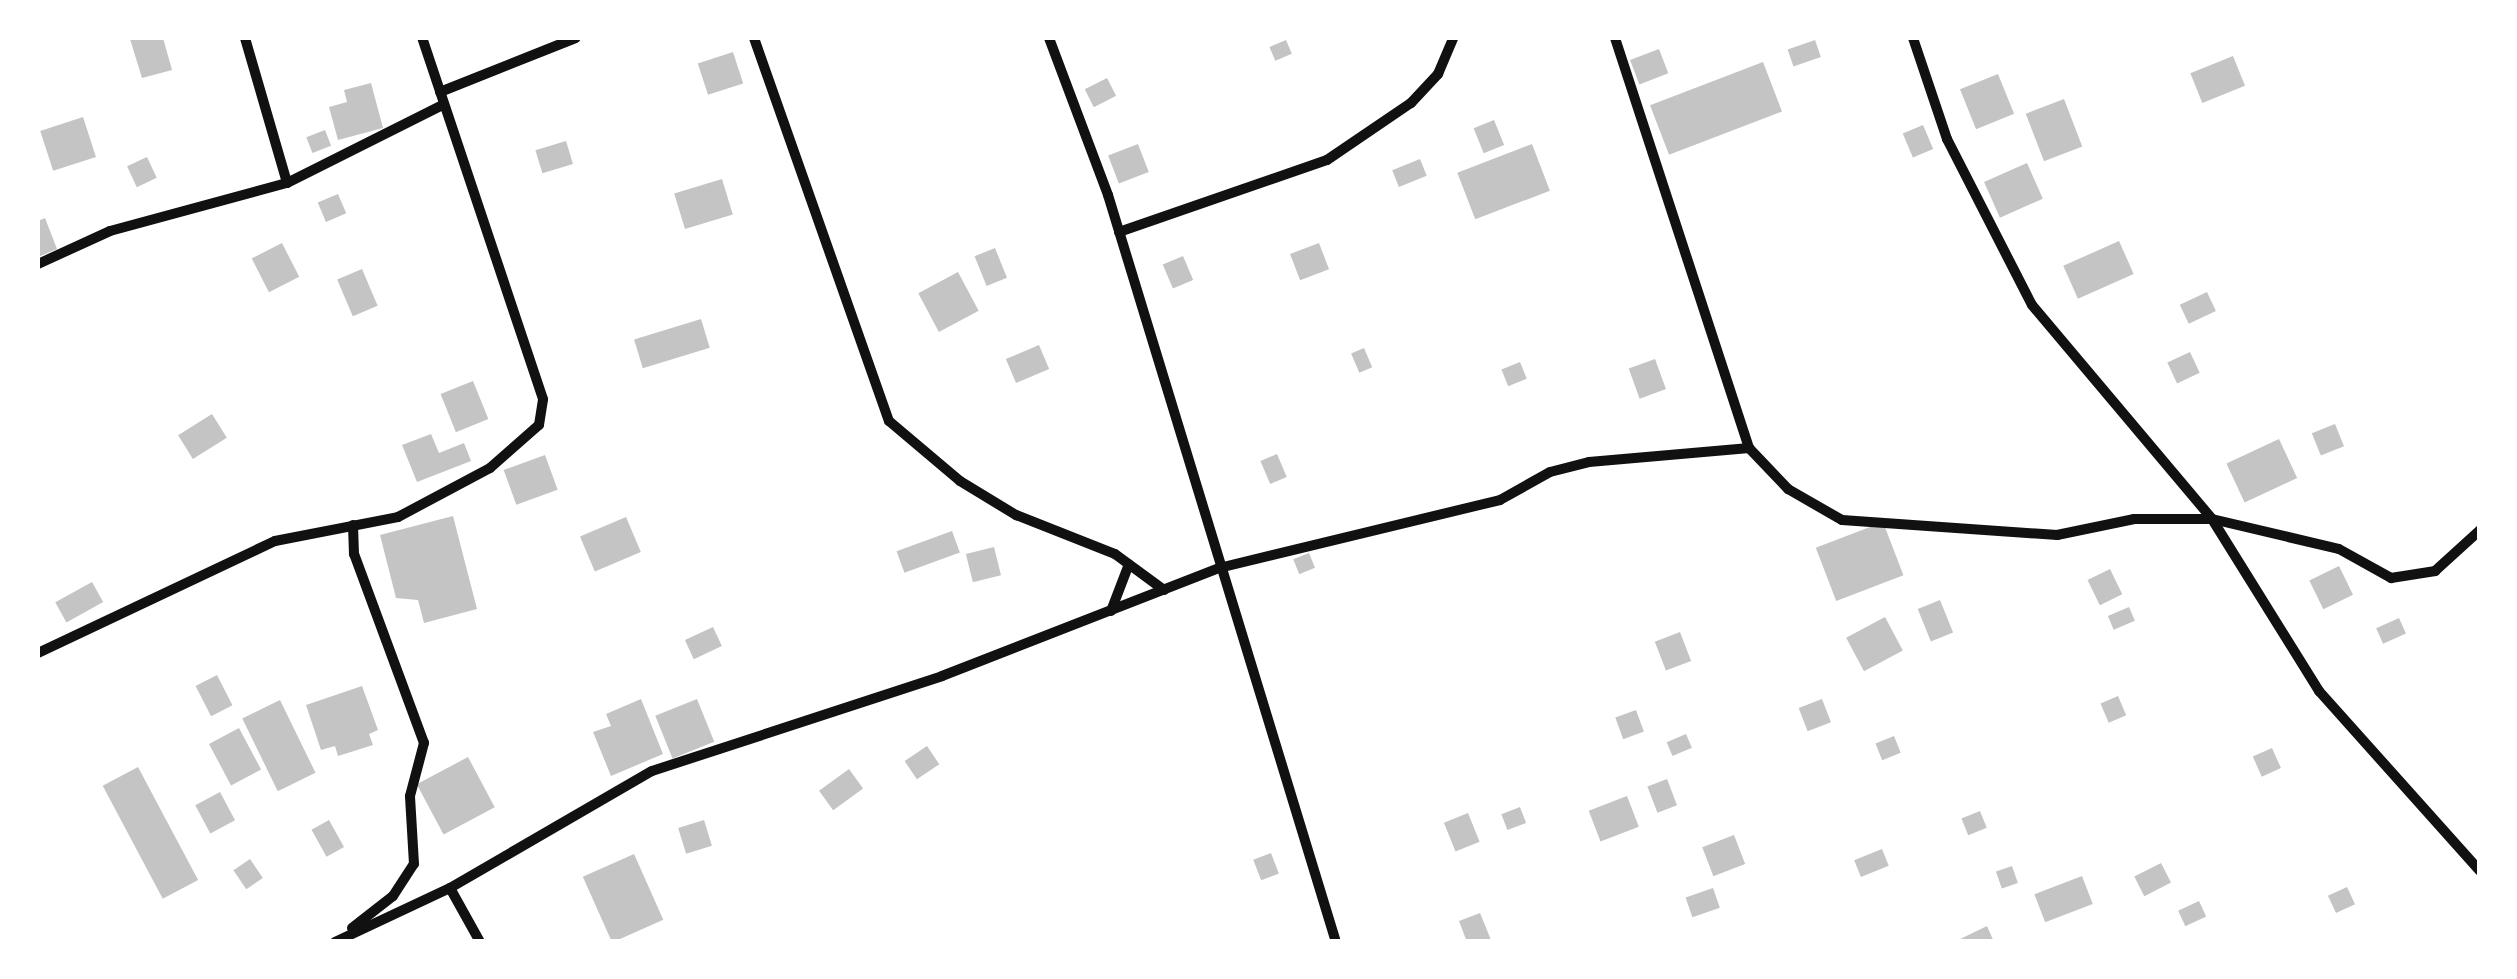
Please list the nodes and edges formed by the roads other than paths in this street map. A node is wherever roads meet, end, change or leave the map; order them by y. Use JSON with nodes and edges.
{"nodes":[{"id":1,"x":245,"y":38,"type":"edge"},
{"id":2,"x":422,"y":38,"type":"edge"},
{"id":3,"x":576,"y":38,"type":"edge"},
{"id":4,"x":754,"y":38,"type":"edge"},
{"id":5,"x":1049,"y":38,"type":"edge"},
{"id":6,"x":1453,"y":38,"type":"edge"},
{"id":7,"x":1616,"y":38,"type":"edge"},
{"id":8,"x":1914,"y":38,"type":"edge"},
{"id":9,"x":440,"y":92,"type":"junction"},
{"id":10,"x":442,"y":105,"type":"junction"},
{"id":11,"x":287,"y":183,"type":"junction"},
{"id":12,"x":1119,"y":232,"type":"junction"},
{"id":13,"x":38,"y":264,"type":"edge"},
{"id":14,"x":1749,"y":448,"type":"junction"},
{"id":15,"x":2212,"y":518,"type":"junction"},
{"id":16,"x":352,"y":525,"type":"junction"},
{"id":17,"x":2480,"y":530,"type":"edge"},
{"id":18,"x":1129,"y":564,"type":"junction"},
{"id":19,"x":1219,"y":568,"type":"junction"},
{"id":20,"x":1164,"y":590,"type":"junction"},
{"id":21,"x":1110,"y":611,"type":"junction"},
{"id":22,"x":38,"y":653,"type":"edge"},
{"id":23,"x":2480,"y":871,"type":"edge"},
{"id":24,"x":450,"y":888,"type":"junction"},
{"id":25,"x":332,"y":942,"type":"edge"},
{"id":26,"x":480,"y":942,"type":"edge"},
{"id":27,"x":1336,"y":942,"type":"edge"}],
"edges":[{"from":1,"to":11,"type":"street"},
{"from":2,"to":9,"type":"street"},
{"from":3,"to":9,"type":"street"},
{"from":4,"to":18,"type":"street"},
{"from":5,"to":12,"type":"street"},
{"from":6,"to":12,"type":"street"},
{"from":7,"to":14,"type":"street"},
{"from":8,"to":15,"type":"street"},
{"from":9,"to":10,"type":"street"},
{"from":10,"to":11,"type":"street"},
{"from":10,"to":16,"type":"street"},
{"from":11,"to":13,"type":"street"},
{"from":12,"to":19,"type":"street"},
{"from":14,"to":15,"type":"street"},
{"from":14,"to":19,"type":"street"},
{"from":15,"to":17,"type":"street"},
{"from":15,"to":23,"type":"street"},
{"from":16,"to":22,"type":"street"},
{"from":16,"to":25,"type":"street"},
{"from":18,"to":20,"type":"street"},
{"from":18,"to":21,"type":"street"},
{"from":19,"to":20,"type":"street"},
{"from":19,"to":27,"type":"street"},
{"from":20,"to":21,"type":"street"},
{"from":21,"to":24,"type":"street"},
{"from":24,"to":25,"type":"street"},
{"from":24,"to":26,"type":"street"}]}
